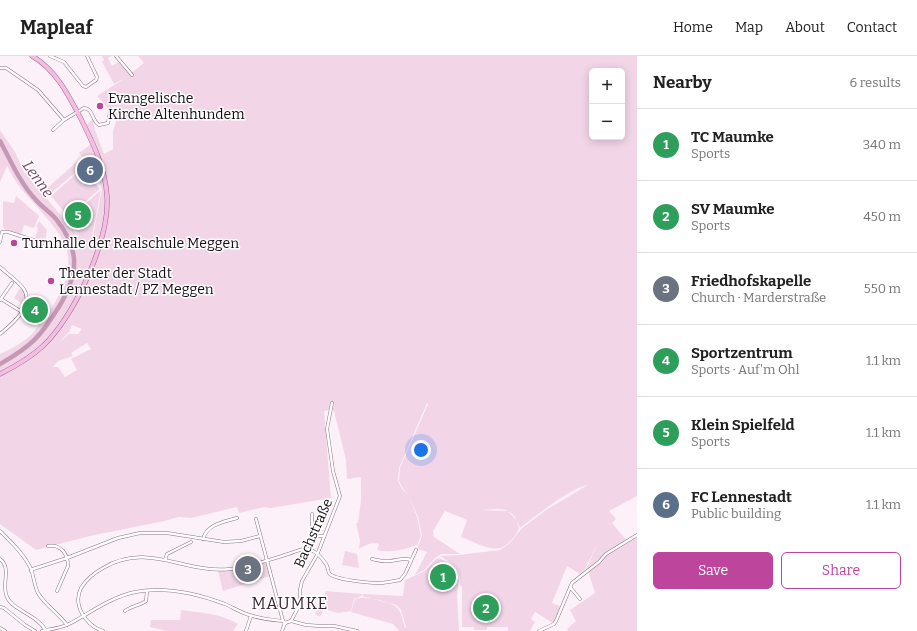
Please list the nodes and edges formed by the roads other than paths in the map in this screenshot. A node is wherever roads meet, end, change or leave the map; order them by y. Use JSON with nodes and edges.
{"nodes":[{"id":1,"x":32,"y":56,"type":"edge"},
{"id":2,"x":50,"y":56,"type":"edge"},
{"id":3,"x":87,"y":56,"type":"edge"},
{"id":4,"x":116,"y":56,"type":"edge"},
{"id":5,"x":1,"y":68,"type":"dead end"},
{"id":6,"x":132,"y":75,"type":"dead end"},
{"id":7,"x":77,"y":112,"type":"junction"},
{"id":8,"x":110,"y":112,"type":"dead end"},
{"id":9,"x":64,"y":120,"type":"junction"},
{"id":10,"x":53,"y":130,"type":"dead end"},
{"id":11,"x":0,"y":242,"type":"edge"},
{"id":12,"x":43,"y":243,"type":"dead end"},
{"id":13,"x":0,"y":267,"type":"edge"},
{"id":14,"x":12,"y":283,"type":"dead end"},
{"id":15,"x":0,"y":300,"type":"edge"},
{"id":16,"x":22,"y":312,"type":"junction"},
{"id":17,"x":0,"y":334,"type":"edge"},
{"id":18,"x":1,"y":373,"type":"edge"},
{"id":19,"x":332,"y":403,"type":"dead end"},
{"id":20,"x":312,"y":514,"type":"dead end"},
{"id":21,"x":237,"y":518,"type":"dead end"},
{"id":22,"x":256,"y":519,"type":"dead end"},
{"id":23,"x":0,"y":531,"type":"edge"},
{"id":24,"x":637,"y":535,"type":"edge"},
{"id":25,"x":260,"y":536,"type":"junction"},
{"id":26,"x":324,"y":536,"type":"junction"},
{"id":27,"x":203,"y":539,"type":"junction"},
{"id":28,"x":191,"y":542,"type":"dead end"},
{"id":29,"x":48,"y":546,"type":"dead end"},
{"id":30,"x":416,"y":550,"type":"dead end"},
{"id":31,"x":317,"y":555,"type":"junction"},
{"id":32,"x":67,"y":558,"type":"junction"},
{"id":33,"x":0,"y":559,"type":"edge"},
{"id":34,"x":372,"y":559,"type":"dead end"},
{"id":35,"x":165,"y":560,"type":"junction"},
{"id":36,"x":268,"y":560,"type":"junction"},
{"id":37,"x":411,"y":560,"type":"junction"},
{"id":38,"x":31,"y":571,"type":"junction"},
{"id":39,"x":570,"y":587,"type":"junction"},
{"id":40,"x":57,"y":591,"type":"dead end"},
{"id":41,"x":147,"y":591,"type":"junction"},
{"id":42,"x":580,"y":599,"type":"dead end"},
{"id":43,"x":0,"y":607,"type":"edge"},
{"id":44,"x":125,"y":611,"type":"dead end"},
{"id":45,"x":84,"y":615,"type":"junction"},
{"id":46,"x":251,"y":616,"type":"junction"},
{"id":47,"x":291,"y":621,"type":"junction"},
{"id":48,"x":284,"y":622,"type":"junction"},
{"id":49,"x":67,"y":625,"type":"junction"},
{"id":50,"x":0,"y":628,"type":"edge"},
{"id":51,"x":29,"y":628,"type":"junction"},
{"id":52,"x":4,"y":631,"type":"edge"},
{"id":53,"x":31,"y":631,"type":"edge"},
{"id":54,"x":35,"y":631,"type":"edge"},
{"id":55,"x":42,"y":631,"type":"edge"},
{"id":56,"x":46,"y":631,"type":"edge"},
{"id":57,"x":103,"y":631,"type":"edge"},
{"id":58,"x":246,"y":631,"type":"edge"},
{"id":59,"x":282,"y":631,"type":"edge"},
{"id":60,"x":357,"y":631,"type":"edge"},
{"id":61,"x":539,"y":631,"type":"edge"}],
"edges":[{"from":1,"to":7,"type":"main road"},
{"from":2,"to":3,"type":"street"},
{"from":4,"to":6,"type":"street"},
{"from":5,"to":9,"type":"street"},
{"from":7,"to":8,"type":"street"},
{"from":7,"to":9,"type":"street"},
{"from":7,"to":18,"type":"main road"},
{"from":9,"to":10,"type":"street"},
{"from":11,"to":12,"type":"street"},
{"from":13,"to":16,"type":"street"},
{"from":14,"to":15,"type":"street"},
{"from":15,"to":16,"type":"street"},
{"from":16,"to":17,"type":"street"},
{"from":19,"to":26,"type":"street","name":"Bachstraße"},
{"from":20,"to":26,"type":"street"},
{"from":21,"to":27,"type":"street"},
{"from":22,"to":25,"type":"street"},
{"from":23,"to":38,"type":"street"},
{"from":24,"to":39,"type":"street"},
{"from":25,"to":27,"type":"street"},
{"from":25,"to":36,"type":"street"},
{"from":26,"to":31,"type":"street","name":"Bachstraße"},
{"from":27,"to":32,"type":"street"},
{"from":28,"to":35,"type":"street"},
{"from":29,"to":32,"type":"street"},
{"from":30,"to":37,"type":"street"},
{"from":31,"to":36,"type":"street"},
{"from":31,"to":37,"type":"street"},
{"from":31,"to":47,"type":"street","name":"Bachstraße"},
{"from":32,"to":38,"type":"street"},
{"from":32,"to":40,"type":"street"},
{"from":33,"to":56,"type":"street"},
{"from":34,"to":37,"type":"street"},
{"from":35,"to":36,"type":"street"},
{"from":35,"to":45,"type":"street"},
{"from":36,"to":48,"type":"street"},
{"from":38,"to":49,"type":"street"},
{"from":39,"to":42,"type":"street"},
{"from":39,"to":61,"type":"street"},
{"from":41,"to":44,"type":"street"},
{"from":41,"to":45,"type":"street"},
{"from":41,"to":46,"type":"street"},
{"from":43,"to":51,"type":"street"},
{"from":45,"to":49,"type":"street"},
{"from":45,"to":57,"type":"street"},
{"from":46,"to":48,"type":"street"},
{"from":46,"to":58,"type":"street"},
{"from":47,"to":48,"type":"street"},
{"from":47,"to":60,"type":"street"},
{"from":48,"to":59,"type":"street"},
{"from":49,"to":56,"type":"street"},
{"from":50,"to":52,"type":"street"},
{"from":51,"to":53,"type":"street"},
{"from":51,"to":54,"type":"street"},
{"from":55,"to":56,"type":"street"}]}
